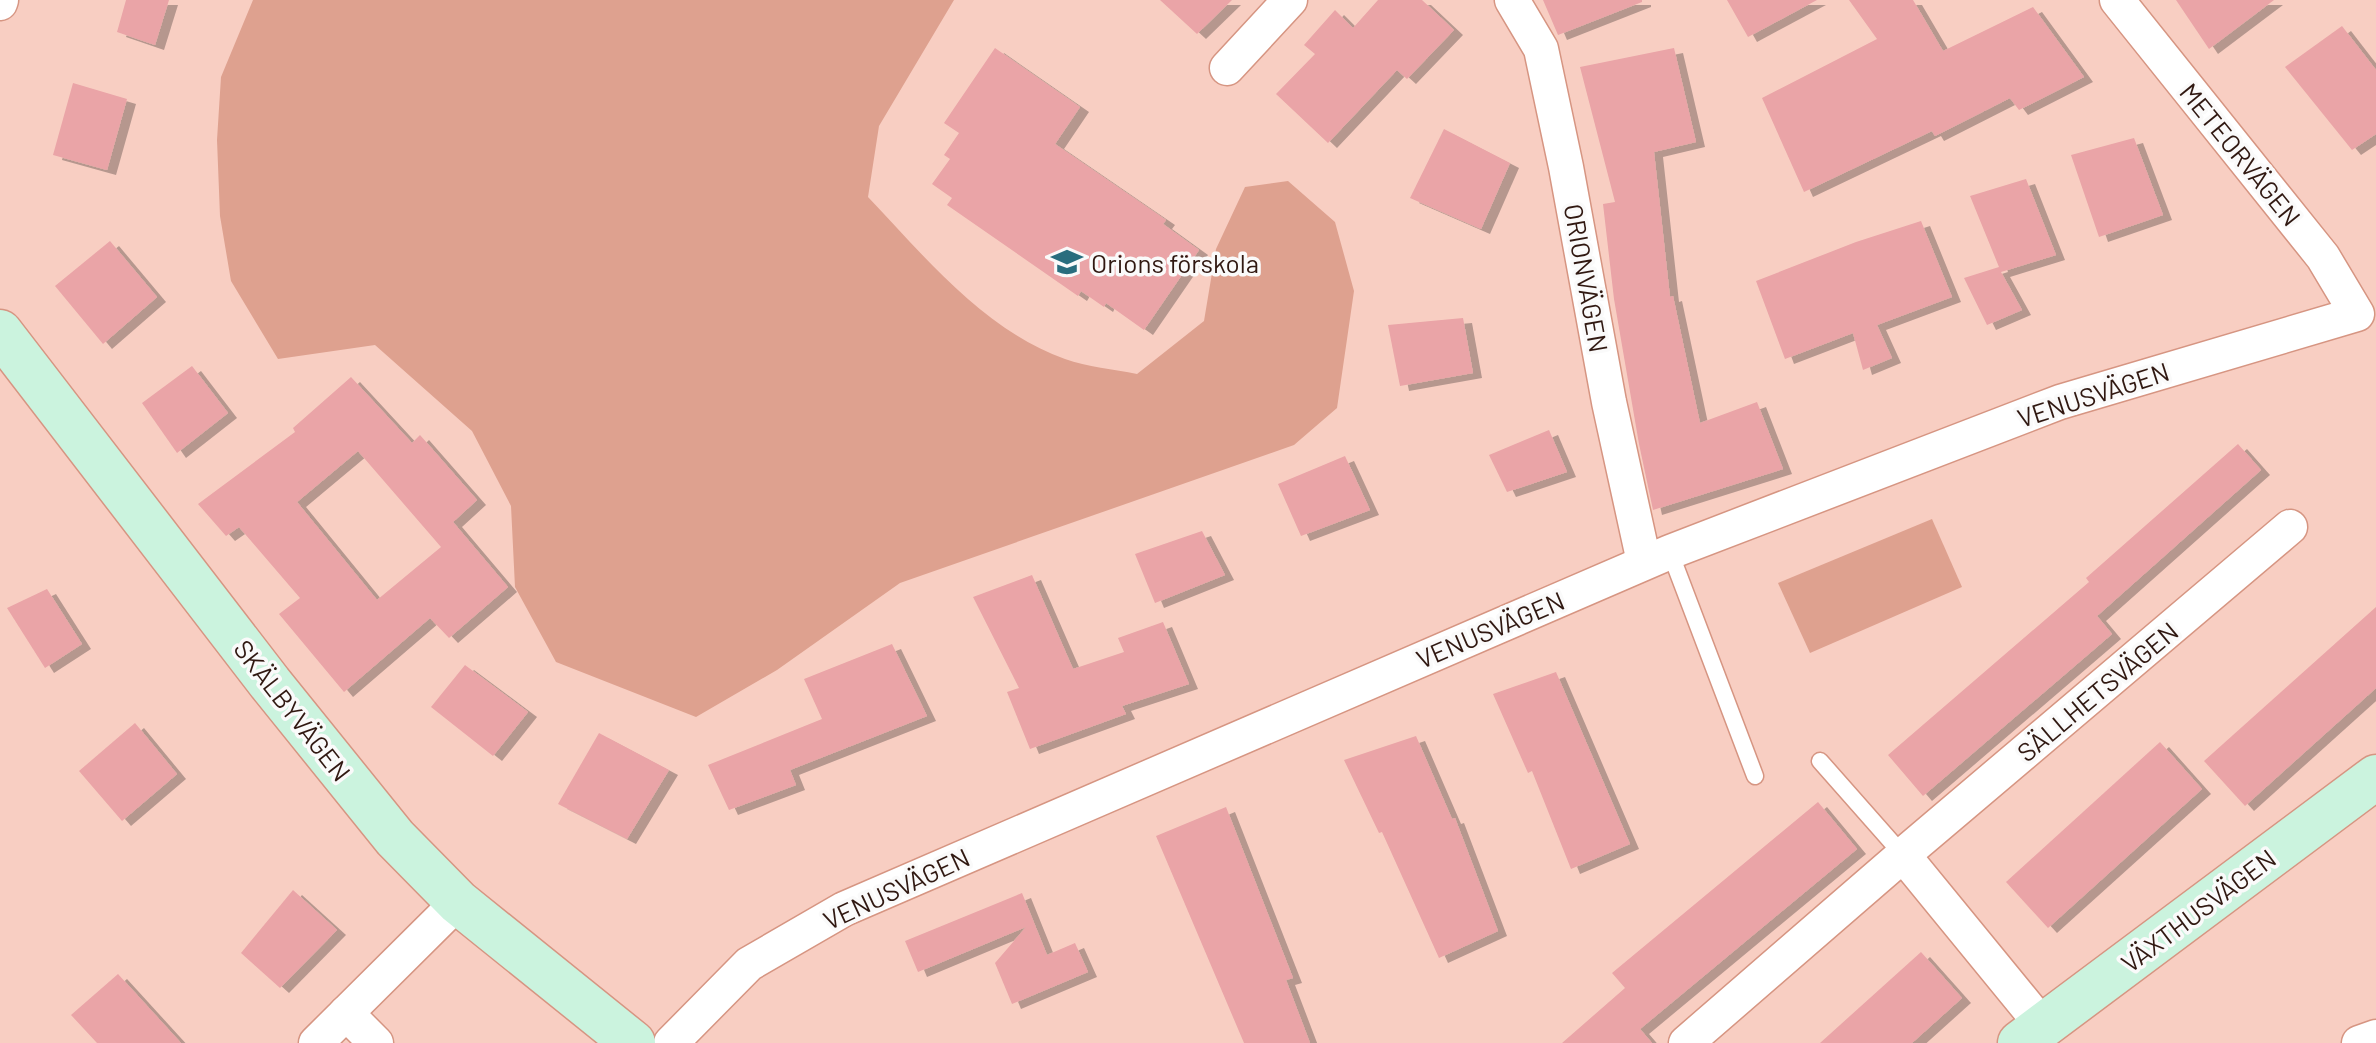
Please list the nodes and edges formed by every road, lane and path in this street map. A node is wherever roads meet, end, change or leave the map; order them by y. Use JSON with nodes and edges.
{"nodes":[{"id":1,"x":1290,"y":0,"type":"edge"},
{"id":2,"x":1512,"y":0,"type":"edge"},
{"id":3,"x":2117,"y":0,"type":"edge"},
{"id":4,"x":1227,"y":68,"type":"dead end"},
{"id":5,"x":2357,"y":314,"type":"joint"},
{"id":6,"x":0,"y":332,"type":"edge"},
{"id":7,"x":2290,"y":527,"type":"dead end"},
{"id":8,"x":1657,"y":557,"type":"junction"},
{"id":9,"x":1820,"y":761,"type":"dead end"},
{"id":10,"x":1755,"y":776,"type":"dead end"},
{"id":11,"x":2376,"y":777,"type":"edge"},
{"id":12,"x":1903,"y":855,"type":"junction"},
{"id":13,"x":458,"y":902,"type":"junction"},
{"id":14,"x":346,"y":1013,"type":"junction"},
{"id":15,"x":2031,"y":1034,"type":"edge"},
{"id":16,"x":2376,"y":1037,"type":"edge"},
{"id":17,"x":316,"y":1043,"type":"edge"},
{"id":18,"x":376,"y":1043,"type":"edge"},
{"id":19,"x":633,"y":1043,"type":"edge"},
{"id":20,"x":671,"y":1043,"type":"edge"},
{"id":21,"x":1686,"y":1043,"type":"edge"},
{"id":22,"x":2359,"y":1043,"type":"edge"}],
"edges":[{"from":1,"to":4,"type":"street"},
{"from":2,"to":8,"type":"street","name":"ORIONVÄGEN"},
{"from":3,"to":5,"type":"street","name":"METEORVÄGEN"},
{"from":5,"to":8,"type":"street","name":"VENUSVÄGEN"},
{"from":6,"to":13,"type":"street","name":"SKÄLBYVÄGEN"},
{"from":7,"to":12,"type":"street","name":"SÄLLHETSVÄGEN"},
{"from":8,"to":10,"type":"lane"},
{"from":8,"to":20,"type":"street","name":"VENUSVÄGEN"},
{"from":9,"to":12,"type":"lane"},
{"from":11,"to":15,"type":"street","name":"VÄXTHUSVÄGEN"},
{"from":12,"to":15,"type":"street"},
{"from":12,"to":21,"type":"street","name":"SÄLLHETSVÄGEN"},
{"from":13,"to":14,"type":"street"},
{"from":13,"to":19,"type":"street","name":"SKÄLBYVÄGEN"},
{"from":14,"to":17,"type":"street"},
{"from":14,"to":18,"type":"street"},
{"from":16,"to":22,"type":"street"}]}
